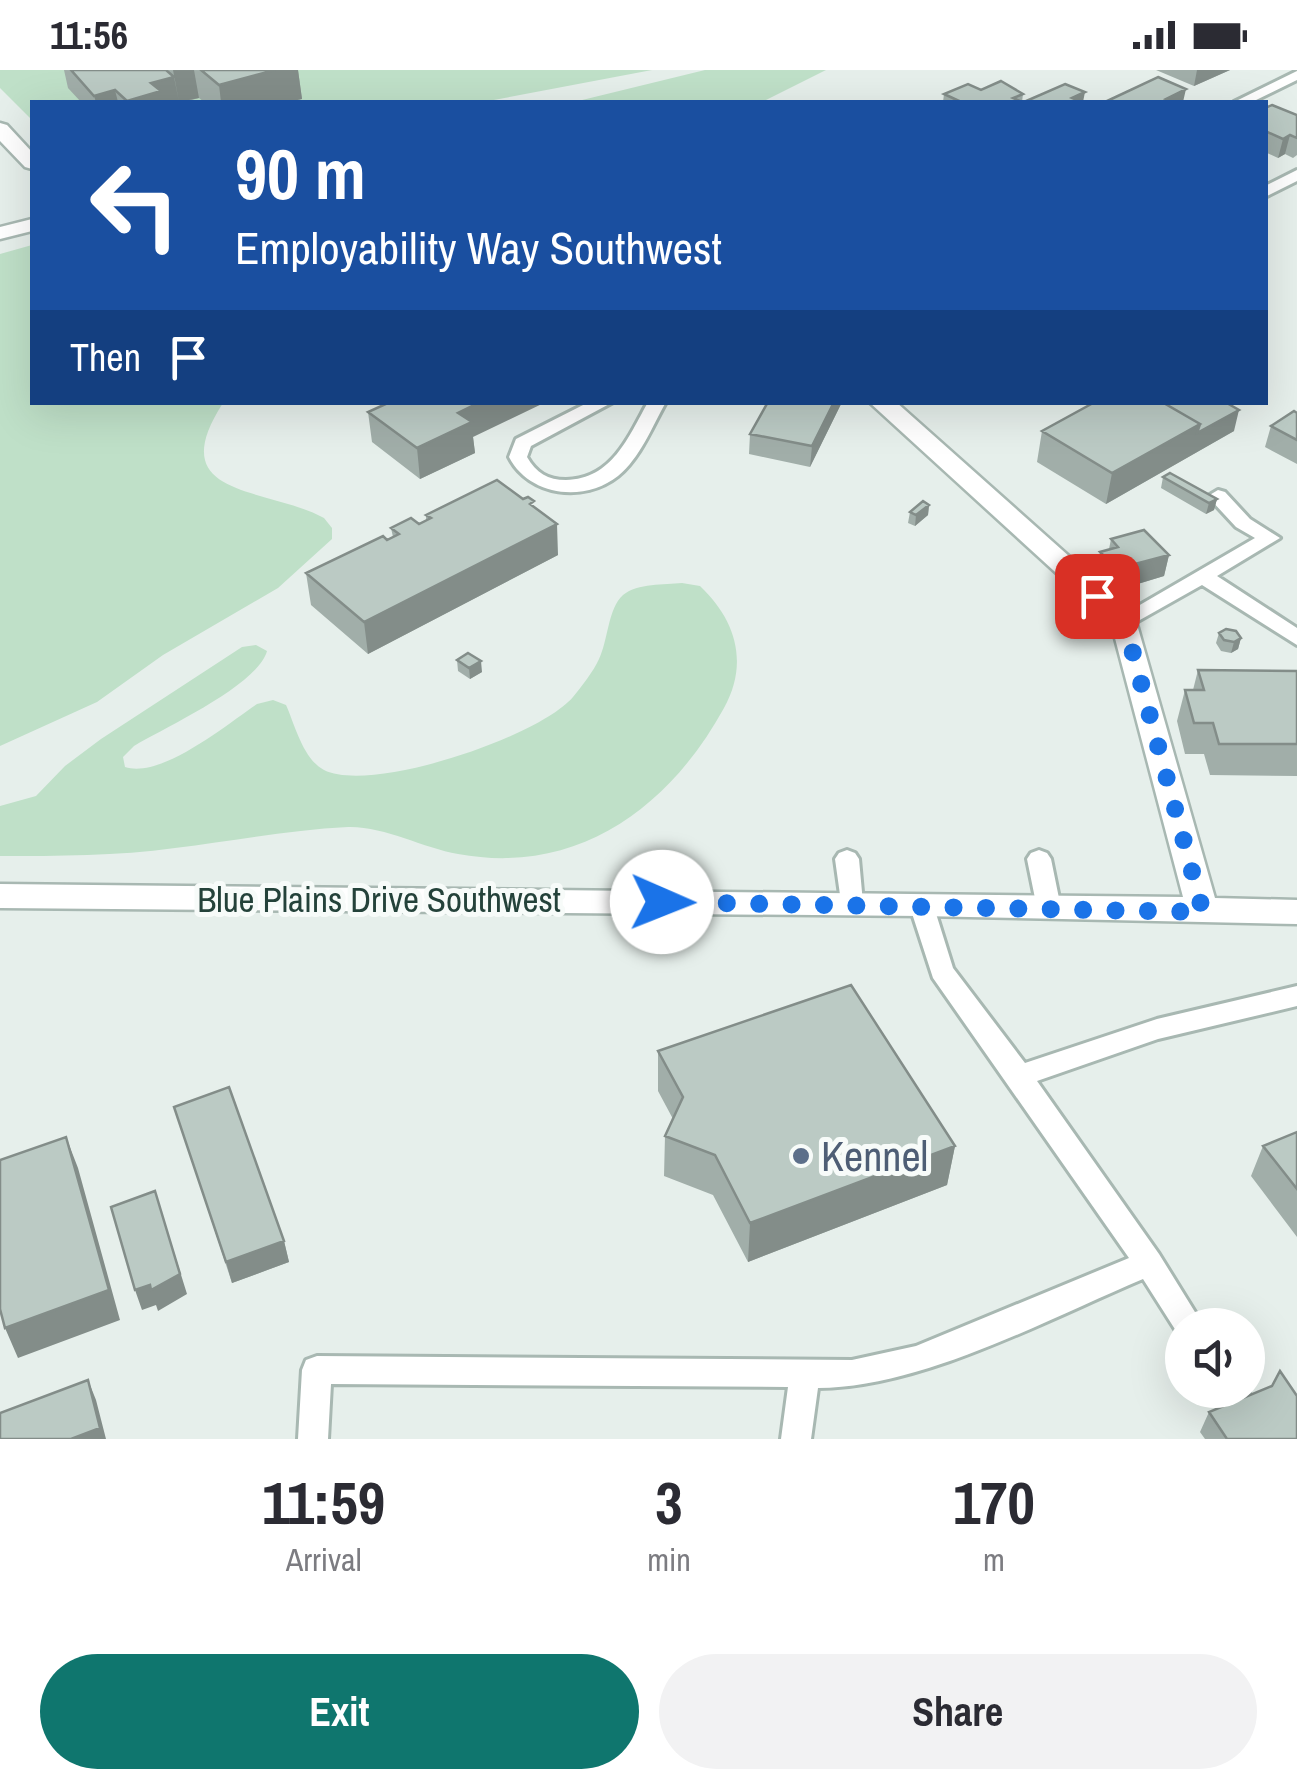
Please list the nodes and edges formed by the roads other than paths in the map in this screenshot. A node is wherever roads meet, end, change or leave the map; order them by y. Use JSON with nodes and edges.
{"nodes":[{"id":1,"x":1297,"y":75,"type":"edge"},
{"id":2,"x":1245,"y":100,"type":"edge"},
{"id":3,"x":0,"y":129,"type":"edge"},
{"id":4,"x":30,"y":161,"type":"edge"},
{"id":5,"x":1297,"y":175,"type":"edge"},
{"id":6,"x":1268,"y":190,"type":"edge"},
{"id":7,"x":30,"y":226,"type":"edge"},
{"id":8,"x":0,"y":234,"type":"edge"},
{"id":9,"x":598,"y":405,"type":"edge"},
{"id":10,"x":656,"y":405,"type":"edge"},
{"id":11,"x":884,"y":405,"type":"edge"},
{"id":12,"x":602,"y":482,"type":"junction"},
{"id":13,"x":620,"y":495,"type":"dead end"},
{"id":14,"x":1218,"y":496,"type":"edge"},
{"id":15,"x":1203,"y":576,"type":"junction"},
{"id":16,"x":1124,"y":620,"type":"junction"},
{"id":17,"x":1297,"y":638,"type":"edge"},
{"id":18,"x":847,"y":858,"type":"dead end"},
{"id":19,"x":1039,"y":859,"type":"dead end"},
{"id":20,"x":0,"y":896,"type":"edge"},
{"id":21,"x":852,"y":903,"type":"junction"},
{"id":22,"x":921,"y":904,"type":"junction"},
{"id":23,"x":1049,"y":908,"type":"junction"},
{"id":24,"x":1203,"y":912,"type":"junction"},
{"id":25,"x":1297,"y":912,"type":"edge"},
{"id":26,"x":1297,"y":996,"type":"edge"},
{"id":27,"x":1019,"y":1076,"type":"junction"},
{"id":28,"x":1148,"y":1263,"type":"junction"},
{"id":29,"x":1177,"y":1308,"type":"edge"},
{"id":30,"x":806,"y":1373,"type":"junction"},
{"id":31,"x":312,"y":1439,"type":"edge"},
{"id":32,"x":796,"y":1439,"type":"edge"}],
"edges":[{"from":1,"to":2,"type":"lane"},
{"from":3,"to":4,"type":"street"},
{"from":5,"to":6,"type":"lane"},
{"from":7,"to":8,"type":"street"},
{"from":9,"to":12,"type":"lane"},
{"from":10,"to":12,"type":"lane"},
{"from":11,"to":16,"type":"street"},
{"from":12,"to":13,"type":"lane"},
{"from":14,"to":15,"type":"lane"},
{"from":15,"to":16,"type":"lane"},
{"from":15,"to":17,"type":"lane"},
{"from":16,"to":24,"type":"street"},
{"from":18,"to":21,"type":"lane"},
{"from":19,"to":23,"type":"lane"},
{"from":20,"to":21,"type":"street","name":"Blue Plains Drive Southwest"},
{"from":21,"to":22,"type":"street","name":"Blue Plains Drive Southwest"},
{"from":22,"to":23,"type":"street","name":"Blue Plains Drive Southwest"},
{"from":22,"to":27,"type":"lane"},
{"from":23,"to":24,"type":"street","name":"Blue Plains Drive Southwest"},
{"from":24,"to":25,"type":"street","name":"Blue Plains Drive Southwest"},
{"from":26,"to":27,"type":"lane"},
{"from":27,"to":28,"type":"lane"},
{"from":28,"to":29,"type":"lane"},
{"from":28,"to":30,"type":"lane"},
{"from":30,"to":31,"type":"lane"},
{"from":30,"to":32,"type":"lane"}]}
